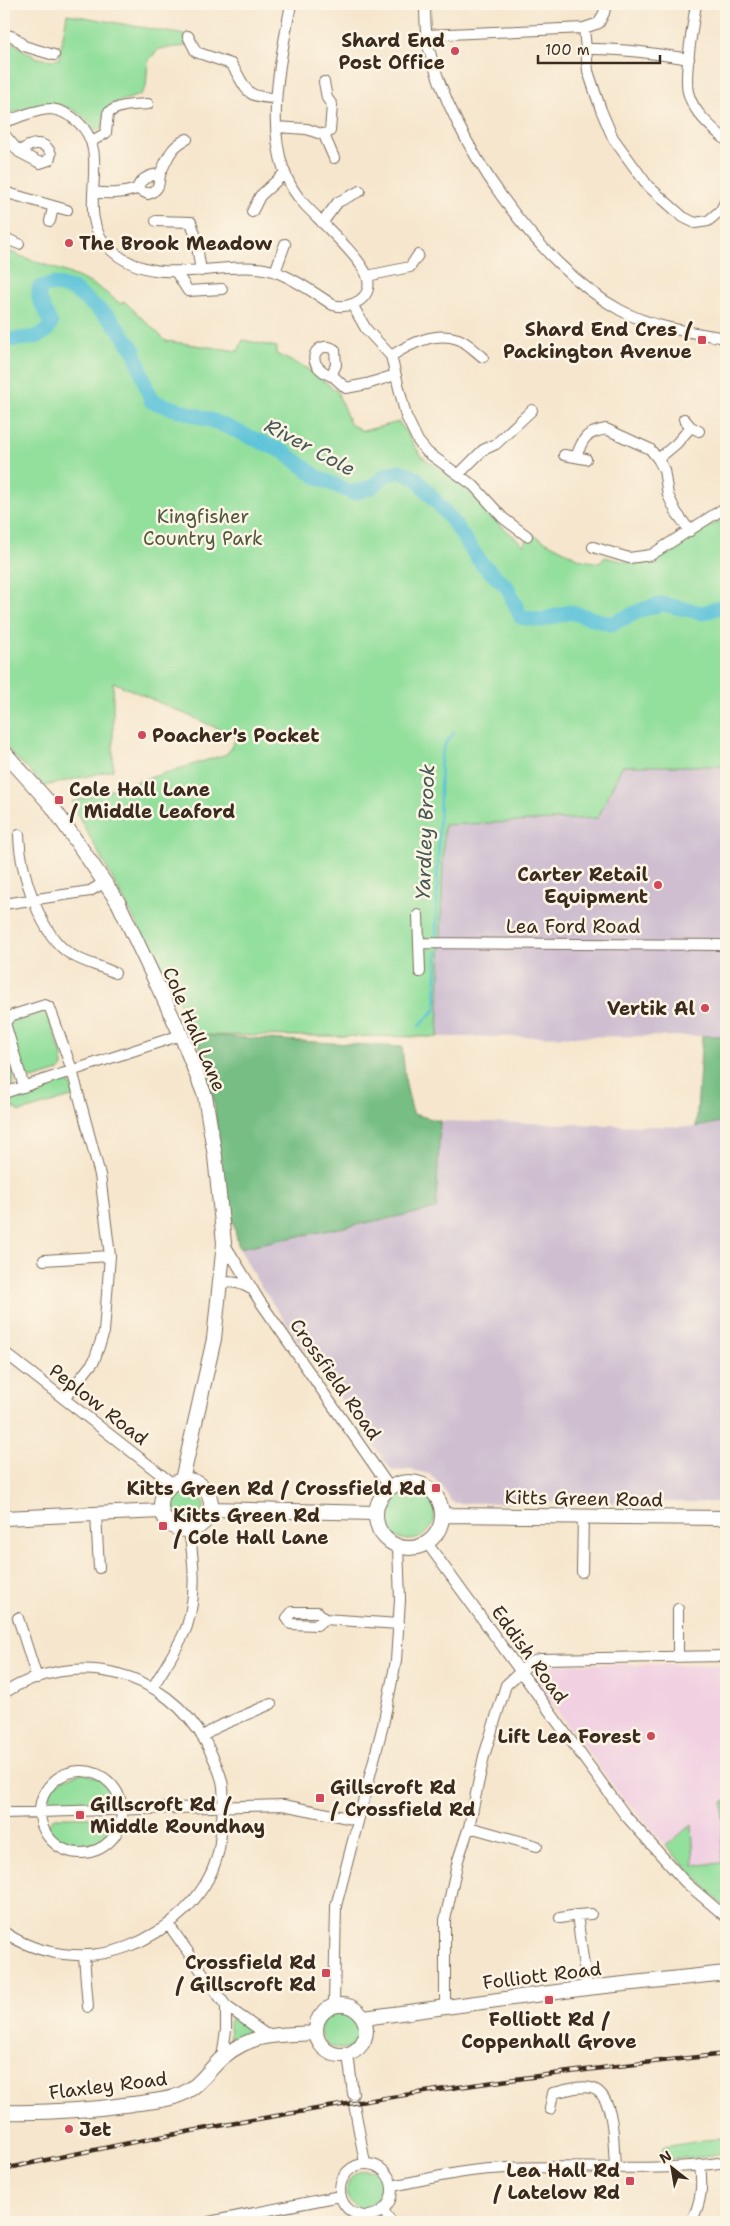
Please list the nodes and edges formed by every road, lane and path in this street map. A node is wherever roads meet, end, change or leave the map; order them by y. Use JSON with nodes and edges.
{"nodes":[{"id":1,"x":290,"y":4,"type":"edge"},
{"id":2,"x":425,"y":4,"type":"edge"},
{"id":3,"x":696,"y":4,"type":"edge"},
{"id":4,"x":605,"y":8,"type":"edge"},
{"id":5,"x":584,"y":28,"type":"junction"},
{"id":6,"x":4,"y":34,"type":"edge"},
{"id":7,"x":426,"y":35,"type":"junction"},
{"id":8,"x":188,"y":36,"type":"dead end"},
{"id":9,"x":586,"y":49,"type":"junction"},
{"id":10,"x":54,"y":55,"type":"dead end"},
{"id":11,"x":689,"y":59,"type":"junction"},
{"id":12,"x":324,"y":82,"type":"dead end"},
{"id":13,"x":276,"y":98,"type":"junction"},
{"id":14,"x":148,"y":104,"type":"dead end"},
{"id":15,"x":4,"y":122,"type":"edge"},
{"id":16,"x":276,"y":127,"type":"junction"},
{"id":17,"x":4,"y":134,"type":"edge"},
{"id":18,"x":324,"y":135,"type":"junction"},
{"id":19,"x":187,"y":139,"type":"dead end"},
{"id":20,"x":726,"y":140,"type":"edge"},
{"id":21,"x":92,"y":141,"type":"junction"},
{"id":22,"x":19,"y":152,"type":"dead end"},
{"id":23,"x":334,"y":158,"type":"dead end"},
{"id":24,"x":285,"y":173,"type":"junction"},
{"id":25,"x":160,"y":174,"type":"junction"},
{"id":26,"x":137,"y":189,"type":"junction"},
{"id":27,"x":360,"y":191,"type":"dead end"},
{"id":28,"x":4,"y":192,"type":"edge"},
{"id":29,"x":93,"y":192,"type":"junction"},
{"id":30,"x":726,"y":200,"type":"edge"},
{"id":31,"x":53,"y":208,"type":"junction"},
{"id":32,"x":67,"y":210,"type":"dead end"},
{"id":33,"x":252,"y":212,"type":"dead end"},
{"id":34,"x":50,"y":221,"type":"dead end"},
{"id":35,"x":156,"y":221,"type":"dead end"},
{"id":36,"x":322,"y":222,"type":"junction"},
{"id":37,"x":4,"y":238,"type":"edge"},
{"id":38,"x":19,"y":244,"type":"dead end"},
{"id":39,"x":285,"y":244,"type":"dead end"},
{"id":40,"x":418,"y":255,"type":"dead end"},
{"id":41,"x":201,"y":271,"type":"junction"},
{"id":42,"x":176,"y":272,"type":"junction"},
{"id":43,"x":276,"y":272,"type":"junction"},
{"id":44,"x":368,"y":276,"type":"junction"},
{"id":45,"x":222,"y":289,"type":"dead end"},
{"id":46,"x":353,"y":306,"type":"junction"},
{"id":47,"x":726,"y":338,"type":"edge"},
{"id":48,"x":391,"y":356,"type":"junction"},
{"id":49,"x":483,"y":357,"type":"dead end"},
{"id":50,"x":395,"y":375,"type":"junction"},
{"id":51,"x":331,"y":376,"type":"dead end"},
{"id":52,"x":532,"y":410,"type":"dead end"},
{"id":53,"x":691,"y":426,"type":"dead end"},
{"id":54,"x":564,"y":455,"type":"dead end"},
{"id":55,"x":658,"y":459,"type":"junction"},
{"id":56,"x":459,"y":474,"type":"junction"},
{"id":57,"x":726,"y":507,"type":"edge"},
{"id":58,"x":690,"y":531,"type":"junction"},
{"id":59,"x":527,"y":536,"type":"dead end"},
{"id":60,"x":593,"y":547,"type":"dead end"},
{"id":61,"x":4,"y":752,"type":"edge"},
{"id":62,"x":19,"y":835,"type":"dead end"},
{"id":63,"x":105,"y":882,"type":"junction"},
{"id":64,"x":34,"y":898,"type":"junction"},
{"id":65,"x":4,"y":904,"type":"edge"},
{"id":66,"x":418,"y":915,"type":"dead end"},
{"id":67,"x":420,"y":943,"type":"junction"},
{"id":68,"x":726,"y":945,"type":"edge"},
{"id":69,"x":420,"y":972,"type":"dead end"},
{"id":70,"x":115,"y":973,"type":"dead end"},
{"id":71,"x":181,"y":1035,"type":"junction"},
{"id":72,"x":72,"y":1070,"type":"junction"},
{"id":73,"x":24,"y":1087,"type":"junction"},
{"id":74,"x":4,"y":1093,"type":"edge"},
{"id":75,"x":224,"y":1243,"type":"junction"},
{"id":76,"x":110,"y":1256,"type":"junction"},
{"id":77,"x":44,"y":1260,"type":"dead end"},
{"id":78,"x":221,"y":1283,"type":"junction"},
{"id":79,"x":254,"y":1290,"type":"junction"},
{"id":80,"x":4,"y":1352,"type":"edge"},
{"id":81,"x":64,"y":1399,"type":"junction"},
{"id":82,"x":177,"y":1482,"type":"junction"},
{"id":83,"x":390,"y":1488,"type":"junction"},
{"id":84,"x":210,"y":1509,"type":"junction"},
{"id":85,"x":161,"y":1511,"type":"junction"},
{"id":86,"x":375,"y":1513,"type":"junction"},
{"id":87,"x":96,"y":1514,"type":"junction"},
{"id":88,"x":442,"y":1515,"type":"junction"},
{"id":89,"x":583,"y":1516,"type":"junction"},
{"id":90,"x":4,"y":1518,"type":"edge"},
{"id":91,"x":726,"y":1518,"type":"edge"},
{"id":92,"x":189,"y":1530,"type":"junction"},
{"id":93,"x":427,"y":1543,"type":"junction"},
{"id":94,"x":398,"y":1546,"type":"junction"},
{"id":95,"x":99,"y":1568,"type":"dead end"},
{"id":96,"x":582,"y":1572,"type":"dead end"},
{"id":97,"x":678,"y":1609,"type":"dead end"},
{"id":98,"x":18,"y":1618,"type":"dead end"},
{"id":99,"x":324,"y":1619,"type":"dead end"},
{"id":100,"x":399,"y":1624,"type":"junction"},
{"id":101,"x":678,"y":1656,"type":"junction"},
{"id":102,"x":726,"y":1656,"type":"edge"},
{"id":103,"x":520,"y":1671,"type":"junction"},
{"id":104,"x":37,"y":1678,"type":"junction"},
{"id":105,"x":153,"y":1687,"type":"junction"},
{"id":106,"x":4,"y":1693,"type":"edge"},
{"id":107,"x":271,"y":1704,"type":"dead end"},
{"id":108,"x":202,"y":1737,"type":"junction"},
{"id":109,"x":224,"y":1806,"type":"junction"},
{"id":110,"x":121,"y":1809,"type":"junction"},
{"id":111,"x":41,"y":1811,"type":"junction"},
{"id":112,"x":4,"y":1813,"type":"edge"},
{"id":113,"x":358,"y":1820,"type":"junction"},
{"id":114,"x":469,"y":1827,"type":"junction"},
{"id":115,"x":537,"y":1846,"type":"dead end"},
{"id":116,"x":591,"y":1914,"type":"dead end"},
{"id":117,"x":577,"y":1916,"type":"junction"},
{"id":118,"x":726,"y":1917,"type":"edge"},
{"id":119,"x":560,"y":1918,"type":"dead end"},
{"id":120,"x":169,"y":1925,"type":"junction"},
{"id":121,"x":4,"y":1932,"type":"edge"},
{"id":122,"x":84,"y":1956,"type":"junction"},
{"id":123,"x":726,"y":1973,"type":"edge"},
{"id":124,"x":587,"y":1988,"type":"junction"},
{"id":125,"x":334,"y":2005,"type":"junction"},
{"id":126,"x":226,"y":2006,"type":"junction"},
{"id":127,"x":444,"y":2006,"type":"junction"},
{"id":128,"x":88,"y":2007,"type":"dead end"},
{"id":129,"x":364,"y":2018,"type":"junction"},
{"id":130,"x":316,"y":2034,"type":"junction"},
{"id":131,"x":267,"y":2035,"type":"junction"},
{"id":132,"x":348,"y":2054,"type":"junction"},
{"id":133,"x":222,"y":2058,"type":"junction"},
{"id":134,"x":550,"y":2109,"type":"dead end"},
{"id":135,"x":4,"y":2112,"type":"edge"},
{"id":136,"x":726,"y":2162,"type":"edge"},
{"id":137,"x":365,"y":2163,"type":"junction"},
{"id":138,"x":614,"y":2166,"type":"junction"},
{"id":139,"x":700,"y":2166,"type":"junction"},
{"id":140,"x":392,"y":2186,"type":"junction"},
{"id":141,"x":340,"y":2196,"type":"junction"},
{"id":142,"x":382,"y":2210,"type":"junction"},
{"id":143,"x":359,"y":2219,"type":"edge"},
{"id":144,"x":209,"y":2222,"type":"edge"},
{"id":145,"x":391,"y":2222,"type":"edge"},
{"id":146,"x":691,"y":2222,"type":"edge"}],
"edges":[{"from":1,"to":13,"type":"street"},
{"from":2,"to":7,"type":"street"},
{"from":3,"to":11,"type":"street"},
{"from":4,"to":5,"type":"street"},
{"from":5,"to":7,"type":"street"},
{"from":5,"to":9,"type":"street"},
{"from":6,"to":10,"type":"street"},
{"from":7,"to":47,"type":"street"},
{"from":8,"to":13,"type":"street"},
{"from":9,"to":11,"type":"street"},
{"from":9,"to":30,"type":"street"},
{"from":11,"to":20,"type":"street"},
{"from":12,"to":18,"type":"street"},
{"from":13,"to":16,"type":"street"},
{"from":14,"to":21,"type":"street"},
{"from":15,"to":21,"type":"street"},
{"from":16,"to":18,"type":"street"},
{"from":16,"to":24,"type":"street"},
{"from":17,"to":22,"type":"street"},
{"from":18,"to":23,"type":"street"},
{"from":19,"to":25,"type":"street"},
{"from":21,"to":29,"type":"street"},
{"from":24,"to":33,"type":"street"},
{"from":24,"to":36,"type":"street"},
{"from":25,"to":26,"type":"street"},
{"from":25,"to":26,"type":"street"},
{"from":26,"to":29,"type":"street"},
{"from":27,"to":36,"type":"street"},
{"from":28,"to":31,"type":"street"},
{"from":29,"to":42,"type":"street"},
{"from":31,"to":32,"type":"street"},
{"from":31,"to":34,"type":"street"},
{"from":35,"to":41,"type":"street"},
{"from":36,"to":44,"type":"street"},
{"from":37,"to":38,"type":"street"},
{"from":39,"to":43,"type":"street"},
{"from":40,"to":44,"type":"street"},
{"from":41,"to":42,"type":"street"},
{"from":41,"to":43,"type":"street"},
{"from":42,"to":45,"type":"street"},
{"from":43,"to":46,"type":"street"},
{"from":44,"to":46,"type":"street"},
{"from":46,"to":48,"type":"street"},
{"from":48,"to":49,"type":"street"},
{"from":48,"to":50,"type":"street"},
{"from":50,"to":51,"type":"street"},
{"from":50,"to":56,"type":"street"},
{"from":52,"to":56,"type":"street"},
{"from":53,"to":55,"type":"street"},
{"from":54,"to":55,"type":"street"},
{"from":55,"to":58,"type":"street"},
{"from":56,"to":59,"type":"street"},
{"from":57,"to":58,"type":"street"},
{"from":58,"to":60,"type":"street"},
{"from":61,"to":63,"type":"street","name":"Cole Hall Lane"},
{"from":62,"to":64,"type":"street"},
{"from":63,"to":64,"type":"street"},
{"from":63,"to":71,"type":"street","name":"Cole Hall Lane"},
{"from":64,"to":65,"type":"street"},
{"from":64,"to":70,"type":"street"},
{"from":66,"to":67,"type":"street"},
{"from":67,"to":68,"type":"street","name":"Lea Ford Road"},
{"from":67,"to":69,"type":"street"},
{"from":71,"to":72,"type":"street"},
{"from":71,"to":75,"type":"street","name":"Cole Hall Lane"},
{"from":72,"to":73,"type":"street"},
{"from":72,"to":73,"type":"street"},
{"from":72,"to":76,"type":"street"},
{"from":73,"to":74,"type":"street"},
{"from":75,"to":78,"type":"street","name":"Cole Hall Lane"},
{"from":75,"to":79,"type":"street","name":"Crossfield Road"},
{"from":76,"to":77,"type":"street"},
{"from":76,"to":81,"type":"street"},
{"from":78,"to":79,"type":"street"},
{"from":78,"to":82,"type":"street","name":"Cole Hall Lane"},
{"from":79,"to":83,"type":"street","name":"Crossfield Road"},
{"from":80,"to":81,"type":"street","name":"Peplow Road"},
{"from":81,"to":82,"type":"street","name":"Peplow Road"},
{"from":82,"to":84,"type":"street"},
{"from":82,"to":85,"type":"street"},
{"from":83,"to":86,"type":"street"},
{"from":83,"to":88,"type":"street"},
{"from":84,"to":86,"type":"street"},
{"from":84,"to":92,"type":"street"},
{"from":85,"to":87,"type":"street"},
{"from":85,"to":92,"type":"street"},
{"from":86,"to":94,"type":"street"},
{"from":87,"to":90,"type":"street"},
{"from":87,"to":95,"type":"street"},
{"from":88,"to":89,"type":"street","name":"Kitts Green Road"},
{"from":88,"to":93,"type":"street"},
{"from":89,"to":91,"type":"street","name":"Kitts Green Road"},
{"from":89,"to":96,"type":"street"},
{"from":92,"to":105,"type":"street"},
{"from":93,"to":94,"type":"street"},
{"from":93,"to":103,"type":"street","name":"Eddish Road"},
{"from":94,"to":100,"type":"street"},
{"from":97,"to":101,"type":"street"},
{"from":98,"to":104,"type":"street"},
{"from":99,"to":100,"type":"street"},
{"from":100,"to":113,"type":"street"},
{"from":101,"to":102,"type":"street"},
{"from":101,"to":103,"type":"street"},
{"from":103,"to":114,"type":"street"},
{"from":103,"to":118,"type":"street","name":"Eddish Road"},
{"from":104,"to":105,"type":"street"},
{"from":104,"to":106,"type":"street"},
{"from":105,"to":108,"type":"street"},
{"from":107,"to":108,"type":"street"},
{"from":108,"to":109,"type":"street"},
{"from":109,"to":110,"type":"street"},
{"from":109,"to":113,"type":"street"},
{"from":109,"to":120,"type":"street"},
{"from":110,"to":111,"type":"street"},
{"from":110,"to":111,"type":"street"},
{"from":110,"to":111,"type":"street"},
{"from":111,"to":112,"type":"street"},
{"from":113,"to":125,"type":"street"},
{"from":114,"to":115,"type":"street"},
{"from":114,"to":127,"type":"street"},
{"from":116,"to":117,"type":"street"},
{"from":117,"to":119,"type":"street"},
{"from":117,"to":124,"type":"street"},
{"from":120,"to":122,"type":"street"},
{"from":120,"to":126,"type":"street"},
{"from":121,"to":122,"type":"street"},
{"from":122,"to":128,"type":"street"},
{"from":123,"to":124,"type":"street","name":"Folliott Road"},
{"from":124,"to":127,"type":"street","name":"Folliott Road"},
{"from":125,"to":129,"type":"street"},
{"from":125,"to":130,"type":"street"},
{"from":126,"to":131,"type":"street"},
{"from":126,"to":133,"type":"street"},
{"from":127,"to":129,"type":"street","name":"Folliott Road"},
{"from":129,"to":132,"type":"street"},
{"from":130,"to":131,"type":"street","name":"Flaxley Road"},
{"from":130,"to":132,"type":"street"},
{"from":131,"to":133,"type":"street","name":"Flaxley Road"},
{"from":132,"to":137,"type":"street"},
{"from":133,"to":135,"type":"street","name":"Flaxley Road"},
{"from":134,"to":138,"type":"street"},
{"from":136,"to":139,"type":"street"},
{"from":137,"to":140,"type":"street"},
{"from":137,"to":141,"type":"street"},
{"from":138,"to":139,"type":"street"},
{"from":138,"to":140,"type":"street"},
{"from":139,"to":146,"type":"street"},
{"from":140,"to":142,"type":"street"},
{"from":141,"to":143,"type":"street"},
{"from":141,"to":144,"type":"street"},
{"from":142,"to":143,"type":"street"},
{"from":142,"to":145,"type":"street"}]}
